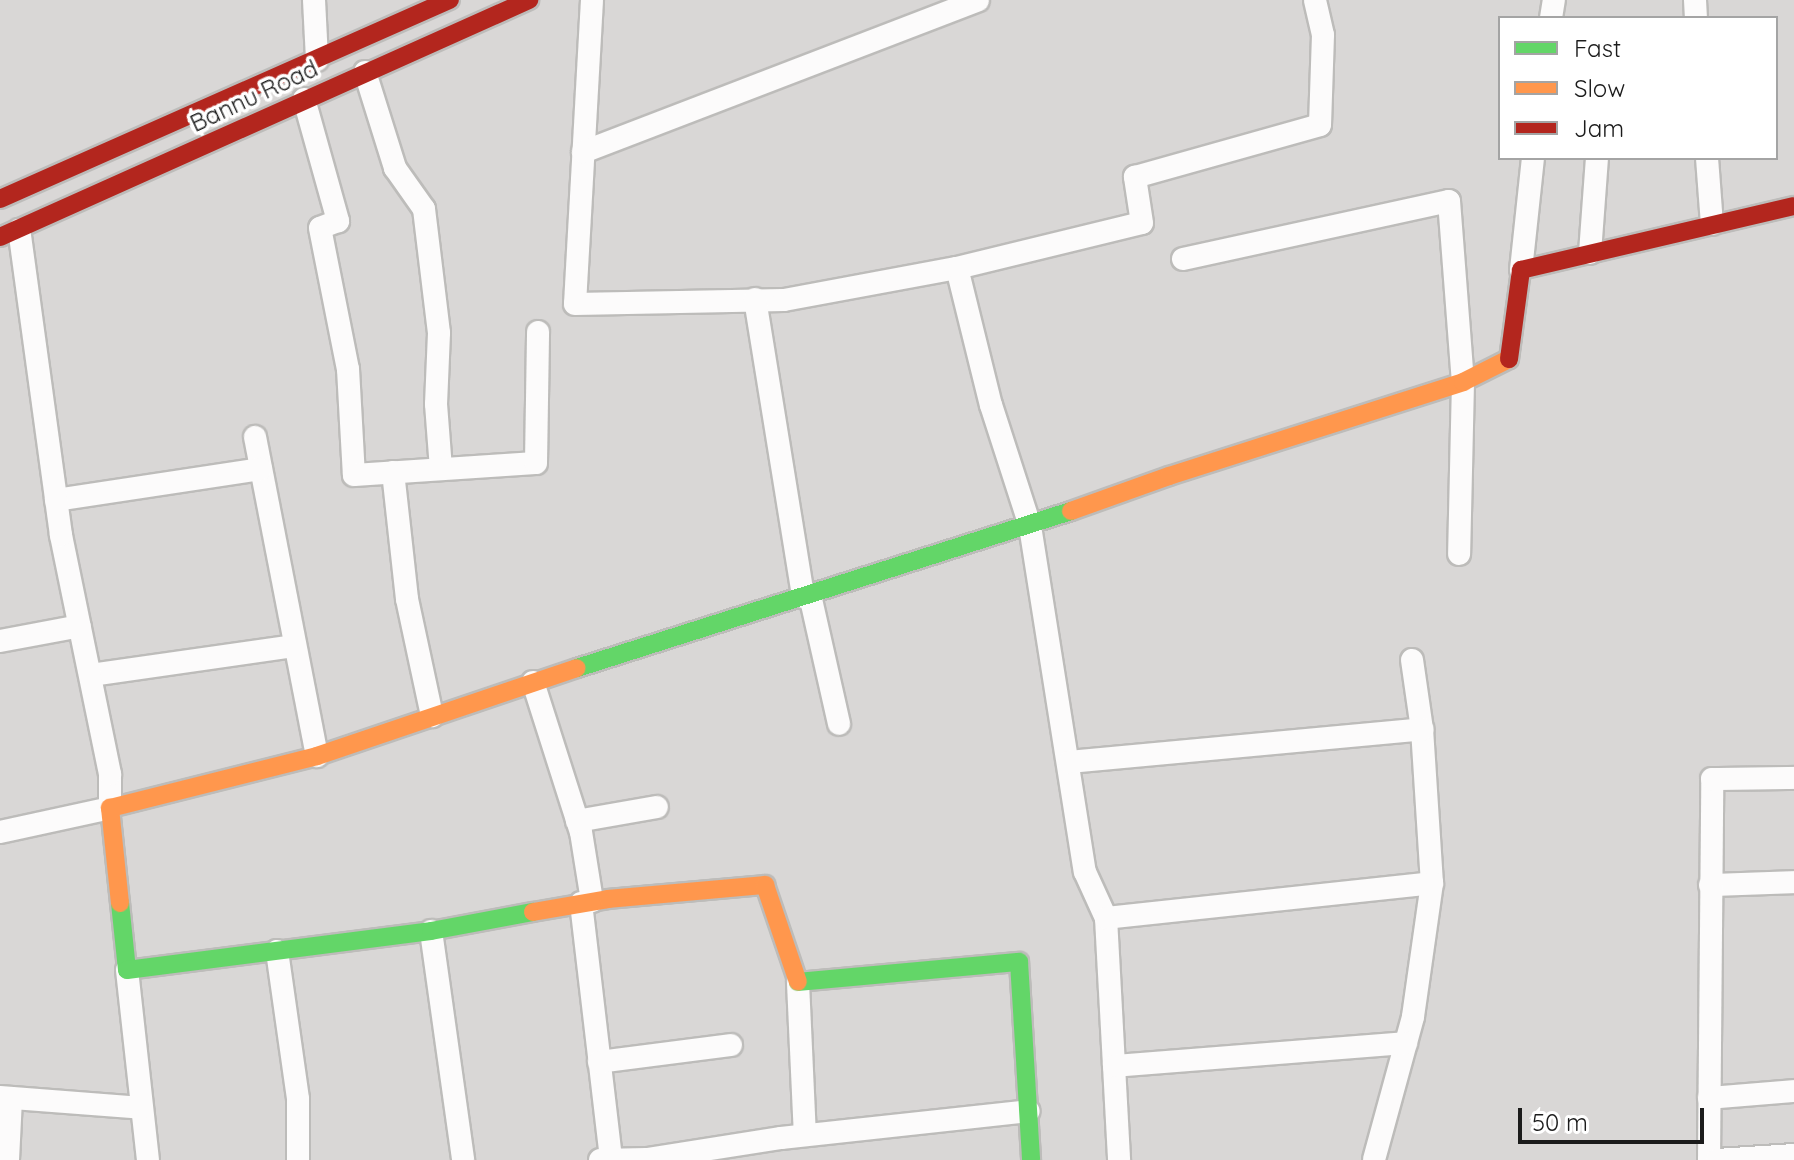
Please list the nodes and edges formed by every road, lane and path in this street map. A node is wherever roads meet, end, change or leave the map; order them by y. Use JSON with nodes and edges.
{"nodes":[{"id":1,"x":314,"y":0,"type":"edge"},
{"id":2,"x":450,"y":0,"type":"edge"},
{"id":3,"x":529,"y":0,"type":"edge"},
{"id":4,"x":592,"y":0,"type":"edge"},
{"id":5,"x":978,"y":0,"type":"edge"},
{"id":6,"x":1315,"y":0,"type":"edge"},
{"id":7,"x":317,"y":60,"type":"junction"},
{"id":8,"x":365,"y":72,"type":"junction"},
{"id":9,"x":304,"y":99,"type":"junction"},
{"id":10,"x":583,"y":152,"type":"junction"},
{"id":11,"x":1533,"y":160,"type":"edge"},
{"id":12,"x":1597,"y":160,"type":"edge"},
{"id":13,"x":1707,"y":160,"type":"edge"},
{"id":14,"x":0,"y":199,"type":"edge"},
{"id":15,"x":1794,"y":206,"type":"edge"},
{"id":16,"x":1712,"y":224,"type":"junction"},
{"id":17,"x":9,"y":234,"type":"edge"},
{"id":18,"x":1590,"y":253,"type":"junction"},
{"id":19,"x":1183,"y":259,"type":"dead end"},
{"id":20,"x":957,"y":268,"type":"junction"},
{"id":21,"x":1521,"y":270,"type":"junction"},
{"id":22,"x":755,"y":299,"type":"junction"},
{"id":23,"x":538,"y":332,"type":"dead end"},
{"id":24,"x":1463,"y":382,"type":"junction"},
{"id":25,"x":255,"y":437,"type":"dead end"},
{"id":26,"x":261,"y":469,"type":"junction"},
{"id":27,"x":441,"y":469,"type":"junction"},
{"id":28,"x":393,"y":472,"type":"junction"},
{"id":29,"x":56,"y":500,"type":"junction"},
{"id":30,"x":1030,"y":526,"type":"junction"},
{"id":31,"x":1459,"y":554,"type":"dead end"},
{"id":32,"x":807,"y":596,"type":"junction"},
{"id":33,"x":80,"y":626,"type":"junction"},
{"id":34,"x":0,"y":641,"type":"edge"},
{"id":35,"x":295,"y":646,"type":"junction"},
{"id":36,"x":1412,"y":660,"type":"dead end"},
{"id":37,"x":91,"y":675,"type":"junction"},
{"id":38,"x":533,"y":682,"type":"junction"},
{"id":39,"x":432,"y":716,"type":"junction"},
{"id":40,"x":839,"y":724,"type":"dead end"},
{"id":41,"x":1422,"y":729,"type":"junction"},
{"id":42,"x":317,"y":756,"type":"junction"},
{"id":43,"x":1069,"y":762,"type":"junction"},
{"id":44,"x":1794,"y":778,"type":"edge"},
{"id":45,"x":657,"y":807,"type":"dead end"},
{"id":46,"x":110,"y":808,"type":"junction"},
{"id":47,"x":577,"y":821,"type":"junction"},
{"id":48,"x":0,"y":832,"type":"edge"},
{"id":49,"x":1794,"y":882,"type":"edge"},
{"id":50,"x":1432,"y":883,"type":"junction"},
{"id":51,"x":1710,"y":885,"type":"junction"},
{"id":52,"x":586,"y":902,"type":"junction"},
{"id":53,"x":1106,"y":918,"type":"junction"},
{"id":54,"x":431,"y":931,"type":"junction"},
{"id":55,"x":277,"y":951,"type":"junction"},
{"id":56,"x":127,"y":970,"type":"junction"},
{"id":57,"x":798,"y":983,"type":"junction"},
{"id":58,"x":1406,"y":1043,"type":"junction"},
{"id":59,"x":731,"y":1045,"type":"dead end"},
{"id":60,"x":599,"y":1062,"type":"junction"},
{"id":61,"x":1114,"y":1066,"type":"junction"},
{"id":62,"x":1794,"y":1091,"type":"edge"},
{"id":63,"x":5,"y":1098,"type":"edge"},
{"id":64,"x":1709,"y":1098,"type":"junction"},
{"id":65,"x":142,"y":1108,"type":"junction"},
{"id":66,"x":1029,"y":1111,"type":"junction"},
{"id":67,"x":805,"y":1135,"type":"junction"},
{"id":68,"x":744,"y":1152,"type":"edge"},
{"id":69,"x":1794,"y":1155,"type":"edge"},
{"id":70,"x":634,"y":1158,"type":"edge"},
{"id":71,"x":8,"y":1160,"type":"edge"},
{"id":72,"x":148,"y":1160,"type":"edge"},
{"id":73,"x":298,"y":1160,"type":"edge"},
{"id":74,"x":463,"y":1160,"type":"edge"},
{"id":75,"x":600,"y":1160,"type":"edge"},
{"id":76,"x":611,"y":1160,"type":"edge"},
{"id":77,"x":1031,"y":1160,"type":"edge"},
{"id":78,"x":1119,"y":1160,"type":"edge"},
{"id":79,"x":1374,"y":1160,"type":"edge"},
{"id":80,"x":1709,"y":1160,"type":"edge"},
{"id":81,"x":1717,"y":1160,"type":"edge"}],
"edges":[{"from":1,"to":7,"type":"street"},
{"from":2,"to":7,"type":"main road","name":"Bannu Road"},
{"from":3,"to":8,"type":"main road","name":"Bannu Road"},
{"from":4,"to":10,"type":"street"},
{"from":5,"to":10,"type":"street"},
{"from":6,"to":20,"type":"street"},
{"from":7,"to":14,"type":"main road","name":"Bannu Road"},
{"from":8,"to":9,"type":"main road","name":"Bannu Road"},
{"from":8,"to":27,"type":"street"},
{"from":9,"to":17,"type":"main road","name":"Bannu Road"},
{"from":9,"to":28,"type":"street"},
{"from":10,"to":22,"type":"street"},
{"from":11,"to":21,"type":"street"},
{"from":12,"to":18,"type":"street"},
{"from":13,"to":16,"type":"street"},
{"from":15,"to":16,"type":"main road"},
{"from":16,"to":18,"type":"main road"},
{"from":17,"to":29,"type":"street"},
{"from":18,"to":21,"type":"main road"},
{"from":19,"to":24,"type":"street"},
{"from":20,"to":22,"type":"street"},
{"from":20,"to":30,"type":"street"},
{"from":21,"to":24,"type":"main road"},
{"from":22,"to":32,"type":"street"},
{"from":23,"to":27,"type":"street"},
{"from":24,"to":30,"type":"main road"},
{"from":24,"to":31,"type":"street"},
{"from":25,"to":26,"type":"street"},
{"from":26,"to":29,"type":"street"},
{"from":26,"to":35,"type":"street"},
{"from":27,"to":28,"type":"street"},
{"from":28,"to":39,"type":"street"},
{"from":29,"to":33,"type":"street"},
{"from":30,"to":32,"type":"main road"},
{"from":30,"to":43,"type":"street"},
{"from":32,"to":38,"type":"main road"},
{"from":32,"to":40,"type":"street"},
{"from":33,"to":34,"type":"street"},
{"from":33,"to":37,"type":"street"},
{"from":35,"to":37,"type":"street"},
{"from":35,"to":42,"type":"street"},
{"from":36,"to":41,"type":"street"},
{"from":37,"to":46,"type":"street"},
{"from":38,"to":39,"type":"main road"},
{"from":38,"to":47,"type":"street"},
{"from":39,"to":42,"type":"main road"},
{"from":41,"to":43,"type":"street"},
{"from":41,"to":50,"type":"street"},
{"from":42,"to":46,"type":"main road"},
{"from":43,"to":53,"type":"street"},
{"from":44,"to":51,"type":"street"},
{"from":45,"to":47,"type":"street"},
{"from":46,"to":48,"type":"street"},
{"from":46,"to":56,"type":"main road"},
{"from":47,"to":52,"type":"street"},
{"from":49,"to":51,"type":"street"},
{"from":50,"to":53,"type":"street"},
{"from":50,"to":58,"type":"street"},
{"from":51,"to":64,"type":"street"},
{"from":52,"to":54,"type":"main road"},
{"from":52,"to":57,"type":"main road"},
{"from":52,"to":60,"type":"street"},
{"from":53,"to":61,"type":"street"},
{"from":54,"to":55,"type":"main road"},
{"from":54,"to":74,"type":"street"},
{"from":55,"to":56,"type":"main road"},
{"from":55,"to":73,"type":"street"},
{"from":56,"to":65,"type":"street"},
{"from":57,"to":66,"type":"main road"},
{"from":57,"to":67,"type":"street"},
{"from":58,"to":61,"type":"street"},
{"from":58,"to":79,"type":"street"},
{"from":59,"to":60,"type":"street"},
{"from":60,"to":76,"type":"street"},
{"from":61,"to":78,"type":"street"},
{"from":62,"to":64,"type":"street"},
{"from":63,"to":65,"type":"street"},
{"from":63,"to":71,"type":"street"},
{"from":64,"to":80,"type":"street"},
{"from":65,"to":72,"type":"street"},
{"from":66,"to":67,"type":"street"},
{"from":66,"to":77,"type":"main road"},
{"from":67,"to":68,"type":"street"},
{"from":68,"to":70,"type":"street"},
{"from":69,"to":81,"type":"street"},
{"from":70,"to":76,"type":"street"},
{"from":75,"to":76,"type":"street"}]}
